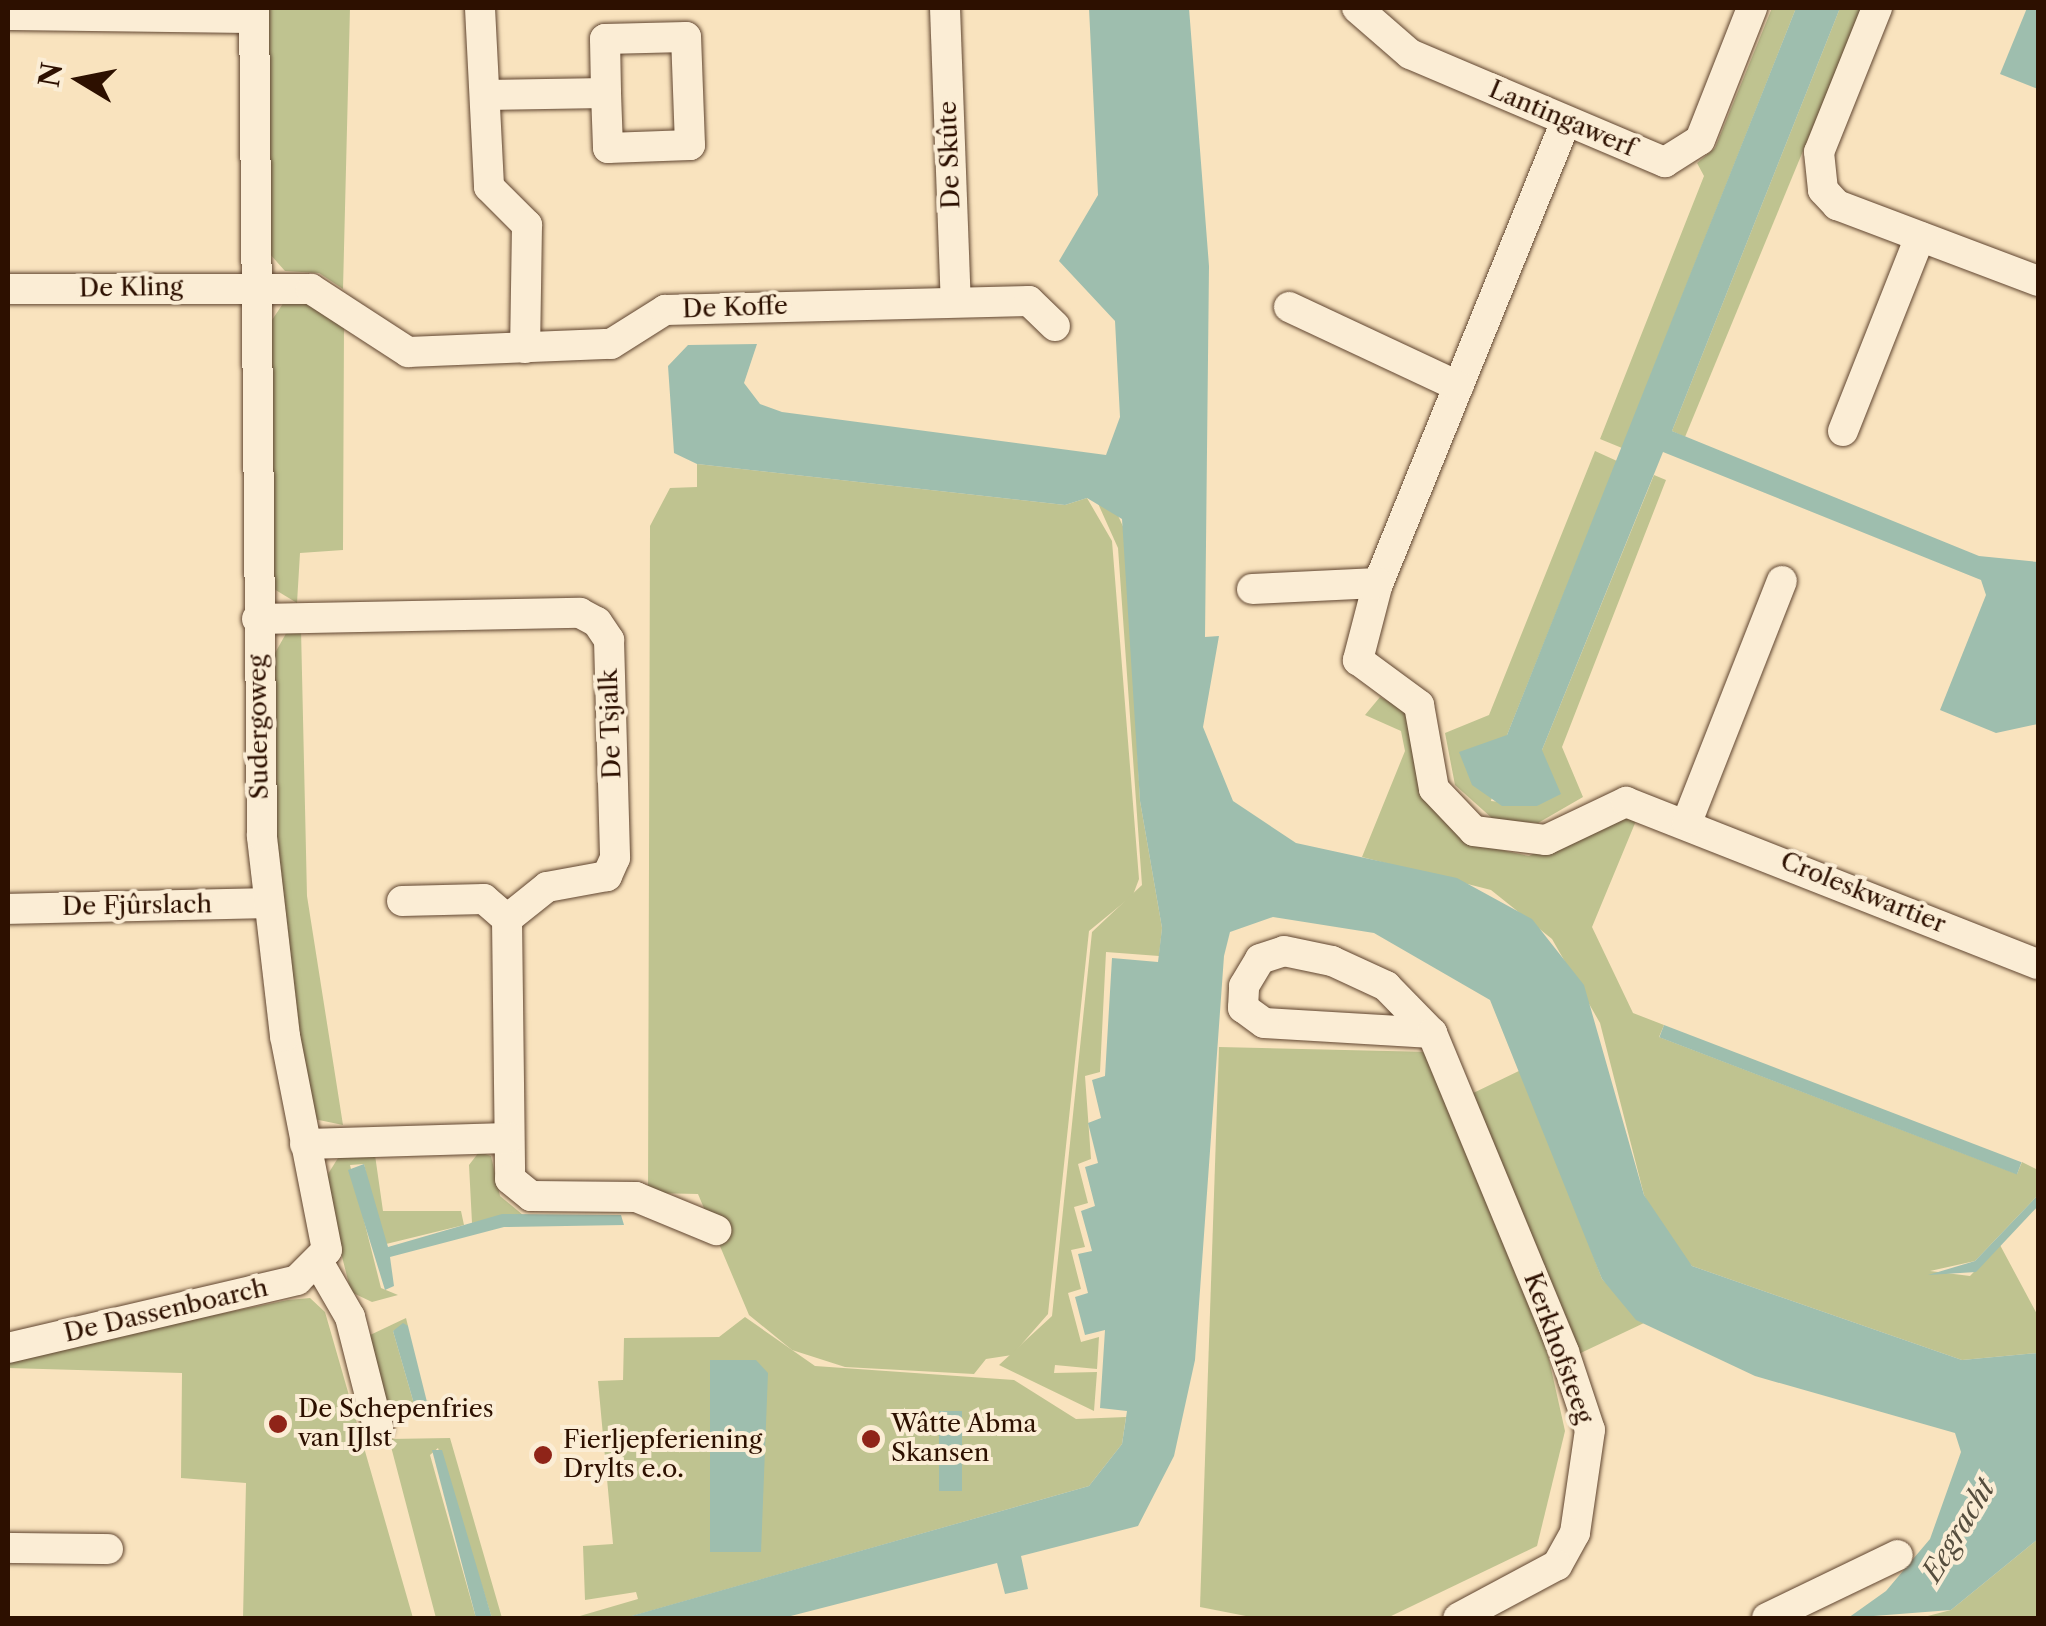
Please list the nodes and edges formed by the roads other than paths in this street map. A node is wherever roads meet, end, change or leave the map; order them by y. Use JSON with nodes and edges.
{"nodes":[{"id":1,"x":480,"y":8,"type":"edge"},
{"id":2,"x":944,"y":8,"type":"edge"},
{"id":3,"x":1357,"y":8,"type":"edge"},
{"id":4,"x":1752,"y":8,"type":"edge"},
{"id":5,"x":1878,"y":8,"type":"edge"},
{"id":6,"x":254,"y":12,"type":"edge"},
{"id":7,"x":8,"y":14,"type":"edge"},
{"id":8,"x":606,"y":94,"type":"junction"},
{"id":9,"x":485,"y":95,"type":"junction"},
{"id":10,"x":1566,"y":122,"type":"junction"},
{"id":11,"x":1920,"y":237,"type":"junction"},
{"id":12,"x":2038,"y":281,"type":"edge"},
{"id":13,"x":255,"y":285,"type":"junction"},
{"id":14,"x":8,"y":290,"type":"edge"},
{"id":15,"x":956,"y":302,"type":"junction"},
{"id":16,"x":1289,"y":307,"type":"dead end"},
{"id":17,"x":1055,"y":326,"type":"dead end"},
{"id":18,"x":526,"y":348,"type":"junction"},
{"id":19,"x":1458,"y":386,"type":"junction"},
{"id":20,"x":1843,"y":431,"type":"dead end"},
{"id":21,"x":1782,"y":581,"type":"dead end"},
{"id":22,"x":1378,"y":583,"type":"junction"},
{"id":23,"x":1252,"y":588,"type":"dead end"},
{"id":24,"x":257,"y":619,"type":"junction"},
{"id":25,"x":1687,"y":822,"type":"junction"},
{"id":26,"x":402,"y":900,"type":"dead end"},
{"id":27,"x":267,"y":903,"type":"junction"},
{"id":28,"x":8,"y":909,"type":"edge"},
{"id":29,"x":507,"y":919,"type":"junction"},
{"id":30,"x":2038,"y":964,"type":"edge"},
{"id":31,"x":1432,"y":1033,"type":"junction"},
{"id":32,"x":508,"y":1138,"type":"junction"},
{"id":33,"x":305,"y":1144,"type":"junction"},
{"id":34,"x":716,"y":1230,"type":"dead end"},
{"id":35,"x":320,"y":1265,"type":"junction"},
{"id":36,"x":8,"y":1348,"type":"edge"},
{"id":37,"x":378,"y":1426,"type":"dead end"},
{"id":38,"x":8,"y":1548,"type":"edge"},
{"id":39,"x":108,"y":1549,"type":"dead end"},
{"id":40,"x":1898,"y":1555,"type":"dead end"},
{"id":41,"x":1458,"y":1618,"type":"edge"},
{"id":42,"x":1767,"y":1618,"type":"edge"}],
"edges":[{"from":1,"to":9,"type":"street"},
{"from":2,"to":15,"type":"street","name":"De Skûte"},
{"from":3,"to":10,"type":"street","name":"Lantingawerf"},
{"from":4,"to":10,"type":"street","name":"Lantingawerf"},
{"from":5,"to":11,"type":"street"},
{"from":6,"to":7,"type":"street"},
{"from":6,"to":13,"type":"street","name":"Sudergoweg"},
{"from":8,"to":8,"type":"street"},
{"from":8,"to":9,"type":"street"},
{"from":9,"to":18,"type":"street"},
{"from":10,"to":19,"type":"street","name":"Croleskwartier"},
{"from":11,"to":12,"type":"street"},
{"from":11,"to":20,"type":"street"},
{"from":13,"to":14,"type":"street","name":"De Kling"},
{"from":13,"to":18,"type":"street","name":"De Koffe"},
{"from":13,"to":24,"type":"street","name":"Sudergoweg"},
{"from":15,"to":17,"type":"street","name":"De Koffe"},
{"from":15,"to":18,"type":"street","name":"De Koffe"},
{"from":16,"to":19,"type":"street"},
{"from":19,"to":22,"type":"street","name":"Croleskwartier"},
{"from":21,"to":25,"type":"street"},
{"from":22,"to":23,"type":"street"},
{"from":22,"to":25,"type":"street","name":"Croleskwartier"},
{"from":24,"to":27,"type":"street","name":"Sudergoweg"},
{"from":24,"to":29,"type":"street","name":"De Tsjalk"},
{"from":25,"to":30,"type":"street","name":"Croleskwartier"},
{"from":26,"to":29,"type":"street"},
{"from":27,"to":28,"type":"street","name":"De Fjûrslach"},
{"from":27,"to":33,"type":"street","name":"Sudergoweg"},
{"from":29,"to":32,"type":"street"},
{"from":31,"to":31,"type":"street","name":"Kerkhofsteeg"},
{"from":31,"to":41,"type":"street","name":"Kerkhofsteeg"},
{"from":32,"to":33,"type":"street"},
{"from":32,"to":34,"type":"street"},
{"from":33,"to":35,"type":"street","name":"Sudergoweg"},
{"from":35,"to":36,"type":"street","name":"De Dassenboarch"},
{"from":35,"to":37,"type":"street"},
{"from":38,"to":39,"type":"street"},
{"from":40,"to":42,"type":"street"}]}
